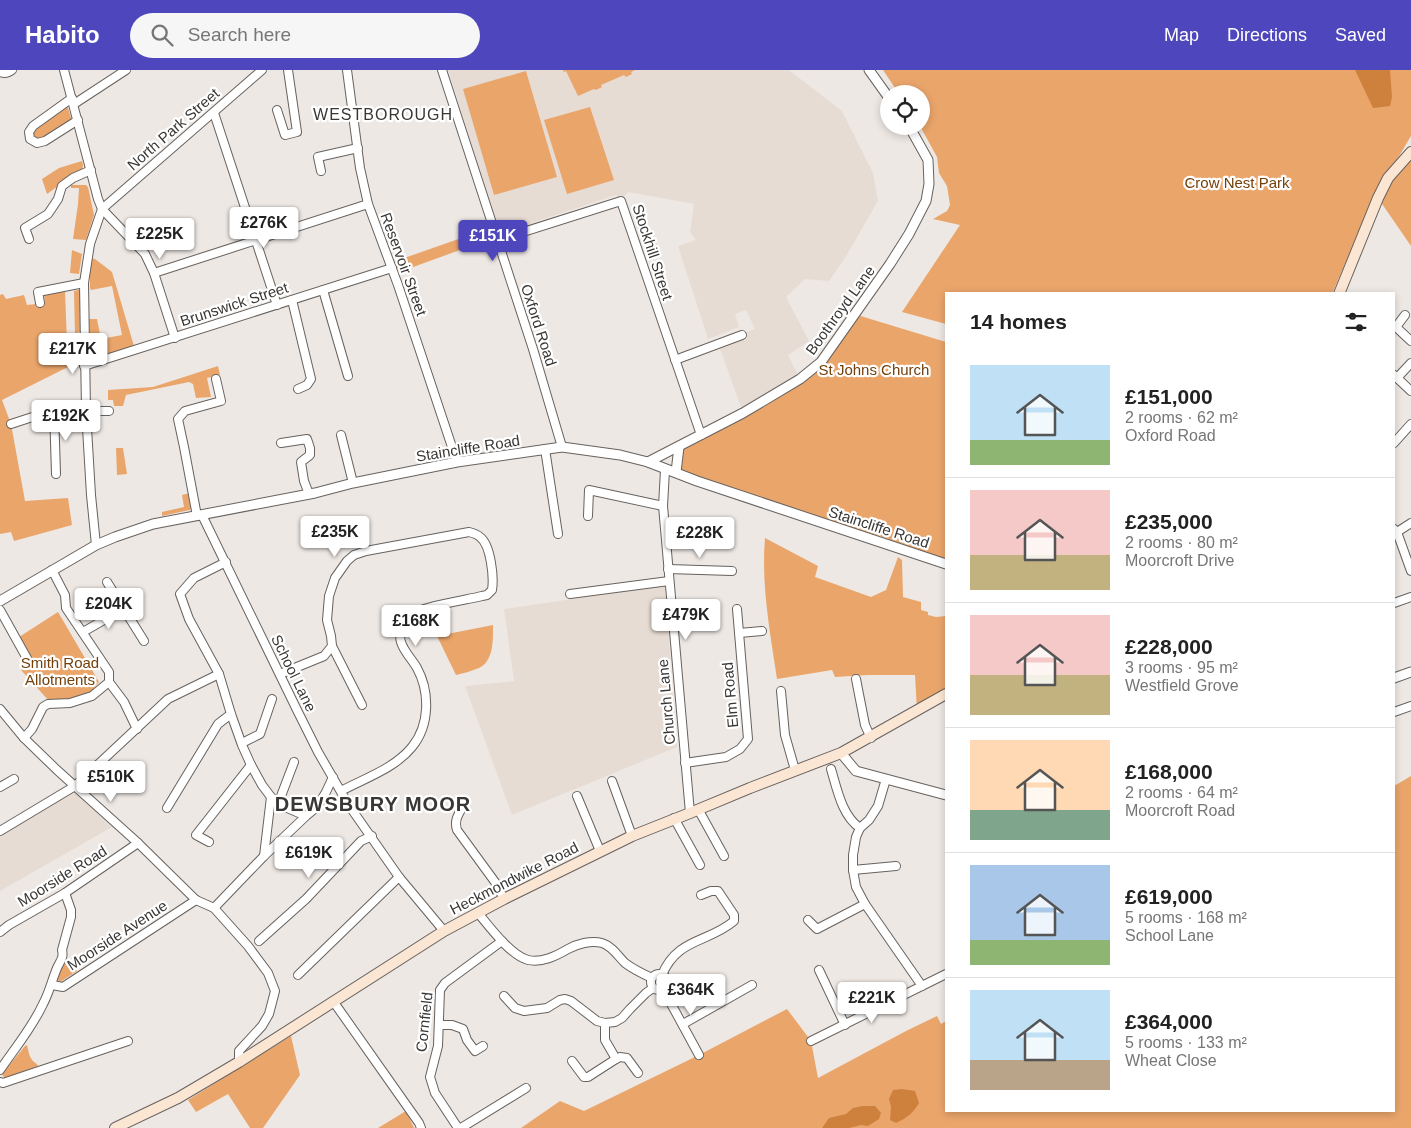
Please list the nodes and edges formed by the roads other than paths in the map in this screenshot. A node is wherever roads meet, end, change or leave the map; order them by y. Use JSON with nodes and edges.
{"nodes":[{"id":1,"x":12,"y":70,"type":"edge"},
{"id":2,"x":64,"y":70,"type":"edge"},
{"id":3,"x":126,"y":70,"type":"edge"},
{"id":4,"x":262,"y":70,"type":"edge"},
{"id":5,"x":288,"y":70,"type":"edge"},
{"id":6,"x":347,"y":70,"type":"edge"},
{"id":7,"x":442,"y":70,"type":"edge"},
{"id":8,"x":869,"y":70,"type":"edge"},
{"id":9,"x":0,"y":72,"type":"edge"},
{"id":10,"x":880,"y":85,"type":"edge"},
{"id":11,"x":73,"y":101,"type":"junction"},
{"id":12,"x":276,"y":110,"type":"dead end"},
{"id":13,"x":214,"y":113,"type":"junction"},
{"id":14,"x":78,"y":120,"type":"junction"},
{"id":15,"x":914,"y":135,"type":"edge"},
{"id":16,"x":358,"y":148,"type":"junction"},
{"id":17,"x":1411,"y":152,"type":"edge"},
{"id":18,"x":91,"y":170,"type":"junction"},
{"id":19,"x":321,"y":171,"type":"dead end"},
{"id":20,"x":368,"y":204,"type":"junction"},
{"id":21,"x":102,"y":209,"type":"junction"},
{"id":22,"x":29,"y":240,"type":"dead end"},
{"id":23,"x":256,"y":240,"type":"junction"},
{"id":24,"x":498,"y":240,"type":"junction"},
{"id":25,"x":392,"y":268,"type":"junction"},
{"id":26,"x":154,"y":274,"type":"junction"},
{"id":27,"x":84,"y":283,"type":"junction"},
{"id":28,"x":323,"y":290,"type":"junction"},
{"id":29,"x":1340,"y":292,"type":"edge"},
{"id":30,"x":292,"y":300,"type":"junction"},
{"id":31,"x":40,"y":304,"type":"dead end"},
{"id":32,"x":277,"y":305,"type":"junction"},
{"id":33,"x":1405,"y":314,"type":"dead end"},
{"id":34,"x":1395,"y":327,"type":"edge"},
{"id":35,"x":742,"y":335,"type":"dead end"},
{"id":36,"x":175,"y":338,"type":"junction"},
{"id":37,"x":1411,"y":341,"type":"edge"},
{"id":38,"x":675,"y":360,"type":"junction"},
{"id":39,"x":1411,"y":363,"type":"edge"},
{"id":40,"x":84,"y":366,"type":"junction"},
{"id":41,"x":348,"y":376,"type":"dead end"},
{"id":42,"x":1395,"y":376,"type":"edge"},
{"id":43,"x":216,"y":379,"type":"dead end"},
{"id":44,"x":298,"y":389,"type":"dead end"},
{"id":45,"x":1411,"y":391,"type":"edge"},
{"id":46,"x":86,"y":408,"type":"junction"},
{"id":47,"x":54,"y":410,"type":"junction"},
{"id":48,"x":110,"y":411,"type":"dead end"},
{"id":49,"x":11,"y":424,"type":"dead end"},
{"id":50,"x":1411,"y":424,"type":"edge"},
{"id":51,"x":341,"y":435,"type":"dead end"},
{"id":52,"x":701,"y":435,"type":"junction"},
{"id":53,"x":1395,"y":442,"type":"edge"},
{"id":54,"x":281,"y":443,"type":"dead end"},
{"id":55,"x":562,"y":447,"type":"junction"},
{"id":56,"x":679,"y":447,"type":"junction"},
{"id":57,"x":545,"y":449,"type":"junction"},
{"id":58,"x":457,"y":462,"type":"junction"},
{"id":59,"x":648,"y":462,"type":"junction"},
{"id":60,"x":665,"y":470,"type":"junction"},
{"id":61,"x":676,"y":472,"type":"junction"},
{"id":62,"x":56,"y":474,"type":"dead end"},
{"id":63,"x":353,"y":483,"type":"junction"},
{"id":64,"x":309,"y":494,"type":"junction"},
{"id":65,"x":663,"y":506,"type":"junction"},
{"id":66,"x":200,"y":516,"type":"junction"},
{"id":67,"x":588,"y":516,"type":"dead end"},
{"id":68,"x":1411,"y":523,"type":"edge"},
{"id":69,"x":1395,"y":530,"type":"edge"},
{"id":70,"x":558,"y":534,"type":"dead end"},
{"id":71,"x":96,"y":545,"type":"junction"},
{"id":72,"x":226,"y":562,"type":"junction"},
{"id":73,"x":945,"y":564,"type":"edge"},
{"id":74,"x":668,"y":569,"type":"junction"},
{"id":75,"x":52,"y":570,"type":"junction"},
{"id":76,"x":732,"y":571,"type":"dead end"},
{"id":77,"x":1411,"y":571,"type":"edge"},
{"id":78,"x":669,"y":581,"type":"junction"},
{"id":79,"x":107,"y":582,"type":"dead end"},
{"id":80,"x":570,"y":594,"type":"dead end"},
{"id":81,"x":1411,"y":597,"type":"edge"},
{"id":82,"x":0,"y":601,"type":"edge"},
{"id":83,"x":1395,"y":602,"type":"edge"},
{"id":84,"x":124,"y":609,"type":"junction"},
{"id":85,"x":737,"y":609,"type":"dead end"},
{"id":86,"x":0,"y":610,"type":"edge"},
{"id":87,"x":762,"y":631,"type":"dead end"},
{"id":88,"x":83,"y":632,"type":"junction"},
{"id":89,"x":739,"y":632,"type":"junction"},
{"id":90,"x":144,"y":641,"type":"dead end"},
{"id":91,"x":332,"y":646,"type":"junction"},
{"id":92,"x":29,"y":662,"type":"dead end"},
{"id":93,"x":1411,"y":672,"type":"edge"},
{"id":94,"x":219,"y":674,"type":"junction"},
{"id":95,"x":280,"y":674,"type":"junction"},
{"id":96,"x":1395,"y":678,"type":"edge"},
{"id":97,"x":856,"y":679,"type":"dead end"},
{"id":98,"x":109,"y":682,"type":"junction"},
{"id":99,"x":781,"y":690,"type":"dead end"},
{"id":100,"x":945,"y":695,"type":"edge"},
{"id":101,"x":272,"y":699,"type":"dead end"},
{"id":102,"x":362,"y":705,"type":"dead end"},
{"id":103,"x":1411,"y":706,"type":"edge"},
{"id":104,"x":0,"y":709,"type":"edge"},
{"id":105,"x":1395,"y":712,"type":"edge"},
{"id":106,"x":231,"y":714,"type":"junction"},
{"id":107,"x":138,"y":729,"type":"junction"},
{"id":108,"x":24,"y":738,"type":"junction"},
{"id":109,"x":871,"y":738,"type":"junction"},
{"id":110,"x":242,"y":743,"type":"junction"},
{"id":111,"x":841,"y":753,"type":"junction"},
{"id":112,"x":294,"y":762,"type":"dead end"},
{"id":113,"x":685,"y":763,"type":"junction"},
{"id":114,"x":251,"y":764,"type":"junction"},
{"id":115,"x":831,"y":769,"type":"dead end"},
{"id":116,"x":795,"y":770,"type":"junction"},
{"id":117,"x":333,"y":777,"type":"junction"},
{"id":118,"x":14,"y":779,"type":"dead end"},
{"id":119,"x":886,"y":779,"type":"junction"},
{"id":120,"x":612,"y":781,"type":"dead end"},
{"id":121,"x":75,"y":786,"type":"junction"},
{"id":122,"x":0,"y":787,"type":"edge"},
{"id":123,"x":341,"y":792,"type":"junction"},
{"id":124,"x":945,"y":795,"type":"edge"},
{"id":125,"x":577,"y":796,"type":"dead end"},
{"id":126,"x":271,"y":797,"type":"junction"},
{"id":127,"x":278,"y":804,"type":"junction"},
{"id":128,"x":167,"y":808,"type":"dead end"},
{"id":129,"x":462,"y":808,"type":"dead end"},
{"id":130,"x":694,"y":811,"type":"junction"},
{"id":131,"x":306,"y":816,"type":"junction"},
{"id":132,"x":674,"y":818,"type":"junction"},
{"id":133,"x":860,"y":828,"type":"junction"},
{"id":134,"x":0,"y":831,"type":"edge"},
{"id":135,"x":372,"y":836,"type":"junction"},
{"id":136,"x":632,"y":836,"type":"junction"},
{"id":137,"x":209,"y":842,"type":"dead end"},
{"id":138,"x":138,"y":844,"type":"junction"},
{"id":139,"x":600,"y":851,"type":"junction"},
{"id":140,"x":264,"y":856,"type":"junction"},
{"id":141,"x":724,"y":856,"type":"dead end"},
{"id":142,"x":700,"y":865,"type":"dead end"},
{"id":143,"x":896,"y":866,"type":"dead end"},
{"id":144,"x":853,"y":870,"type":"junction"},
{"id":145,"x":399,"y":877,"type":"junction"},
{"id":146,"x":65,"y":893,"type":"junction"},
{"id":147,"x":702,"y":895,"type":"dead end"},
{"id":148,"x":504,"y":899,"type":"junction"},
{"id":149,"x":196,"y":900,"type":"junction"},
{"id":150,"x":865,"y":904,"type":"junction"},
{"id":151,"x":214,"y":908,"type":"junction"},
{"id":152,"x":478,"y":913,"type":"junction"},
{"id":153,"x":808,"y":920,"type":"dead end"},
{"id":154,"x":444,"y":931,"type":"junction"},
{"id":155,"x":0,"y":932,"type":"edge"},
{"id":156,"x":259,"y":941,"type":"dead end"},
{"id":157,"x":502,"y":941,"type":"junction"},
{"id":158,"x":819,"y":970,"type":"dead end"},
{"id":159,"x":945,"y":974,"type":"edge"},
{"id":160,"x":298,"y":975,"type":"dead end"},
{"id":161,"x":662,"y":976,"type":"junction"},
{"id":162,"x":652,"y":978,"type":"junction"},
{"id":163,"x":52,"y":985,"type":"junction"},
{"id":164,"x":752,"y":985,"type":"dead end"},
{"id":165,"x":922,"y":986,"type":"junction"},
{"id":166,"x":653,"y":988,"type":"junction"},
{"id":167,"x":663,"y":989,"type":"junction"},
{"id":168,"x":504,"y":996,"type":"dead end"},
{"id":169,"x":333,"y":1001,"type":"junction"},
{"id":170,"x":605,"y":1023,"type":"junction"},
{"id":171,"x":683,"y":1024,"type":"junction"},
{"id":172,"x":440,"y":1025,"type":"junction"},
{"id":173,"x":845,"y":1025,"type":"junction"},
{"id":174,"x":128,"y":1040,"type":"dead end"},
{"id":175,"x":811,"y":1041,"type":"dead end"},
{"id":176,"x":483,"y":1046,"type":"dead end"},
{"id":177,"x":699,"y":1055,"type":"dead end"},
{"id":178,"x":616,"y":1059,"type":"junction"},
{"id":179,"x":572,"y":1061,"type":"dead end"},
{"id":180,"x":239,"y":1062,"type":"junction"},
{"id":181,"x":0,"y":1070,"type":"edge"},
{"id":182,"x":638,"y":1073,"type":"dead end"},
{"id":183,"x":0,"y":1082,"type":"edge"},
{"id":184,"x":526,"y":1088,"type":"dead end"},
{"id":185,"x":115,"y":1128,"type":"edge"},
{"id":186,"x":421,"y":1128,"type":"edge"},
{"id":187,"x":459,"y":1128,"type":"edge"}],
"edges":[{"from":1,"to":9,"type":"street"},
{"from":2,"to":11,"type":"street"},
{"from":3,"to":11,"type":"street"},
{"from":4,"to":13,"type":"street","name":"North Park Street"},
{"from":5,"to":12,"type":"street"},
{"from":6,"to":16,"type":"street","name":"Reservoir Street"},
{"from":7,"to":24,"type":"street","name":"Oxford Road"},
{"from":8,"to":10,"type":"street"},
{"from":11,"to":14,"type":"street"},
{"from":11,"to":14,"type":"street"},
{"from":13,"to":21,"type":"street","name":"North Park Street"},
{"from":13,"to":23,"type":"street"},
{"from":14,"to":18,"type":"street"},
{"from":15,"to":52,"type":"street","name":"Boothroyd Lane"},
{"from":16,"to":19,"type":"street"},
{"from":16,"to":20,"type":"street","name":"Reservoir Street"},
{"from":17,"to":29,"type":"main road"},
{"from":18,"to":21,"type":"street"},
{"from":18,"to":22,"type":"street"},
{"from":20,"to":23,"type":"street"},
{"from":20,"to":25,"type":"street","name":"Reservoir Street"},
{"from":21,"to":26,"type":"street"},
{"from":21,"to":27,"type":"street"},
{"from":23,"to":26,"type":"street"},
{"from":23,"to":32,"type":"street"},
{"from":24,"to":38,"type":"street","name":"Stockhill Street"},
{"from":24,"to":55,"type":"street","name":"Oxford Road"},
{"from":25,"to":28,"type":"street","name":"Brunswick Street"},
{"from":25,"to":58,"type":"street","name":"Reservoir Street"},
{"from":26,"to":36,"type":"street"},
{"from":27,"to":31,"type":"street"},
{"from":27,"to":40,"type":"street"},
{"from":28,"to":30,"type":"street","name":"Brunswick Street"},
{"from":28,"to":41,"type":"street"},
{"from":30,"to":32,"type":"street","name":"Brunswick Street"},
{"from":30,"to":44,"type":"street"},
{"from":32,"to":36,"type":"street","name":"Brunswick Street"},
{"from":33,"to":34,"type":"street"},
{"from":34,"to":37,"type":"street"},
{"from":35,"to":38,"type":"street"},
{"from":36,"to":40,"type":"street","name":"Brunswick Street"},
{"from":38,"to":52,"type":"street","name":"Stockhill Street"},
{"from":39,"to":42,"type":"street"},
{"from":40,"to":46,"type":"street"},
{"from":42,"to":45,"type":"street"},
{"from":43,"to":66,"type":"street","name":"School Lane"},
{"from":46,"to":47,"type":"street"},
{"from":46,"to":48,"type":"street"},
{"from":46,"to":71,"type":"street"},
{"from":47,"to":49,"type":"street"},
{"from":47,"to":62,"type":"street"},
{"from":50,"to":53,"type":"street"},
{"from":51,"to":63,"type":"street"},
{"from":52,"to":56,"type":"street","name":"Boothroyd Lane"},
{"from":54,"to":64,"type":"street"},
{"from":55,"to":57,"type":"street","name":"Staincliffe Road"},
{"from":55,"to":59,"type":"street","name":"Staincliffe Road"},
{"from":56,"to":59,"type":"street","name":"Boothroyd Lane"},
{"from":56,"to":61,"type":"street"},
{"from":57,"to":58,"type":"street","name":"Staincliffe Road"},
{"from":57,"to":70,"type":"street"},
{"from":58,"to":63,"type":"street","name":"Staincliffe Road"},
{"from":59,"to":60,"type":"street","name":"Staincliffe Road"},
{"from":60,"to":61,"type":"street","name":"Staincliffe Road"},
{"from":60,"to":65,"type":"street","name":"Church Lane"},
{"from":61,"to":73,"type":"street","name":"Staincliffe Road"},
{"from":63,"to":64,"type":"street","name":"Staincliffe Road"},
{"from":64,"to":66,"type":"street","name":"Staincliffe Road"},
{"from":65,"to":67,"type":"street"},
{"from":65,"to":74,"type":"street","name":"Church Lane"},
{"from":66,"to":71,"type":"street","name":"Staincliffe Road"},
{"from":66,"to":72,"type":"street","name":"School Lane"},
{"from":68,"to":69,"type":"street"},
{"from":69,"to":77,"type":"street"},
{"from":71,"to":75,"type":"street","name":"Staincliffe Road"},
{"from":72,"to":94,"type":"street"},
{"from":72,"to":95,"type":"street","name":"School Lane"},
{"from":74,"to":76,"type":"street"},
{"from":74,"to":78,"type":"street","name":"Church Lane"},
{"from":75,"to":82,"type":"street","name":"Staincliffe Road"},
{"from":75,"to":88,"type":"street"},
{"from":78,"to":80,"type":"street"},
{"from":78,"to":113,"type":"street","name":"Church Lane"},
{"from":79,"to":84,"type":"street"},
{"from":81,"to":83,"type":"street"},
{"from":84,"to":88,"type":"street"},
{"from":84,"to":90,"type":"street"},
{"from":85,"to":89,"type":"street","name":"Elm Road"},
{"from":86,"to":92,"type":"street"},
{"from":87,"to":89,"type":"street"},
{"from":88,"to":98,"type":"street"},
{"from":89,"to":113,"type":"street","name":"Elm Road"},
{"from":91,"to":95,"type":"street"},
{"from":91,"to":102,"type":"street"},
{"from":91,"to":123,"type":"street"},
{"from":93,"to":96,"type":"street"},
{"from":94,"to":106,"type":"street"},
{"from":94,"to":107,"type":"street"},
{"from":95,"to":117,"type":"street","name":"School Lane"},
{"from":97,"to":109,"type":"street"},
{"from":98,"to":107,"type":"street"},
{"from":98,"to":108,"type":"street"},
{"from":99,"to":116,"type":"street"},
{"from":100,"to":109,"type":"main road","name":"Heckmondwike Road"},
{"from":101,"to":110,"type":"street"},
{"from":103,"to":105,"type":"street"},
{"from":104,"to":108,"type":"street"},
{"from":106,"to":110,"type":"street"},
{"from":106,"to":128,"type":"street"},
{"from":107,"to":121,"type":"street"},
{"from":108,"to":121,"type":"street"},
{"from":109,"to":111,"type":"main road","name":"Heckmondwike Road"},
{"from":110,"to":114,"type":"street"},
{"from":111,"to":116,"type":"main road","name":"Heckmondwike Road"},
{"from":111,"to":119,"type":"street"},
{"from":112,"to":127,"type":"street"},
{"from":113,"to":130,"type":"street","name":"Church Lane"},
{"from":114,"to":126,"type":"street"},
{"from":114,"to":137,"type":"street"},
{"from":115,"to":133,"type":"street"},
{"from":116,"to":130,"type":"main road","name":"Heckmondwike Road"},
{"from":117,"to":123,"type":"street","name":"School Lane"},
{"from":117,"to":131,"type":"street"},
{"from":118,"to":122,"type":"street"},
{"from":119,"to":124,"type":"street"},
{"from":119,"to":133,"type":"street"},
{"from":120,"to":136,"type":"street"},
{"from":121,"to":134,"type":"street"},
{"from":121,"to":138,"type":"street"},
{"from":123,"to":135,"type":"street","name":"School Lane"},
{"from":125,"to":139,"type":"street"},
{"from":126,"to":127,"type":"street"},
{"from":126,"to":140,"type":"street"},
{"from":127,"to":131,"type":"street"},
{"from":129,"to":148,"type":"street"},
{"from":130,"to":132,"type":"main road","name":"Heckmondwike Road"},
{"from":130,"to":141,"type":"street"},
{"from":131,"to":140,"type":"street"},
{"from":132,"to":136,"type":"main road","name":"Heckmondwike Road"},
{"from":132,"to":142,"type":"street"},
{"from":133,"to":144,"type":"street"},
{"from":135,"to":145,"type":"street","name":"School Lane"},
{"from":135,"to":156,"type":"street"},
{"from":136,"to":139,"type":"main road","name":"Heckmondwike Road"},
{"from":138,"to":146,"type":"street","name":"Moorside Road"},
{"from":138,"to":149,"type":"street"},
{"from":139,"to":148,"type":"main road","name":"Heckmondwike Road"},
{"from":140,"to":151,"type":"street"},
{"from":143,"to":144,"type":"street"},
{"from":144,"to":150,"type":"street"},
{"from":145,"to":154,"type":"street","name":"School Lane"},
{"from":145,"to":160,"type":"street"},
{"from":146,"to":155,"type":"street","name":"Moorside Road"},
{"from":146,"to":163,"type":"street","name":"Moorside Avenue"},
{"from":147,"to":161,"type":"street"},
{"from":148,"to":152,"type":"main road","name":"Heckmondwike Road"},
{"from":149,"to":151,"type":"street"},
{"from":149,"to":163,"type":"street","name":"Moorside Avenue"},
{"from":150,"to":153,"type":"street"},
{"from":150,"to":165,"type":"street"},
{"from":151,"to":180,"type":"street"},
{"from":152,"to":154,"type":"main road","name":"Heckmondwike Road"},
{"from":152,"to":157,"type":"street"},
{"from":154,"to":169,"type":"main road","name":"Heckmondwike Road"},
{"from":157,"to":162,"type":"street"},
{"from":157,"to":172,"type":"street","name":"Cornfield"},
{"from":158,"to":173,"type":"street"},
{"from":159,"to":165,"type":"street"},
{"from":161,"to":162,"type":"street"},
{"from":161,"to":167,"type":"street"},
{"from":162,"to":166,"type":"street"},
{"from":163,"to":181,"type":"street","name":"Moorside Avenue"},
{"from":164,"to":171,"type":"street"},
{"from":165,"to":173,"type":"street"},
{"from":166,"to":167,"type":"street"},
{"from":166,"to":170,"type":"street"},
{"from":167,"to":171,"type":"street"},
{"from":168,"to":170,"type":"street"},
{"from":169,"to":180,"type":"main road","name":"Heckmondwike Road"},
{"from":169,"to":186,"type":"street"},
{"from":170,"to":178,"type":"street"},
{"from":171,"to":177,"type":"street"},
{"from":172,"to":176,"type":"street"},
{"from":172,"to":187,"type":"street","name":"Cornfield"},
{"from":173,"to":175,"type":"street"},
{"from":174,"to":183,"type":"street"},
{"from":178,"to":179,"type":"street"},
{"from":178,"to":182,"type":"street"},
{"from":180,"to":185,"type":"main road","name":"Heckmondwike Road"},
{"from":184,"to":187,"type":"street"}]}
